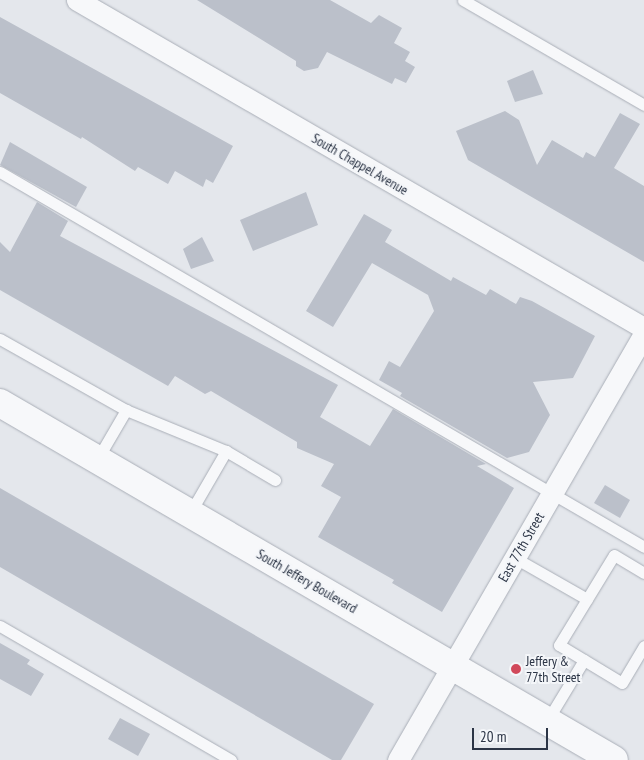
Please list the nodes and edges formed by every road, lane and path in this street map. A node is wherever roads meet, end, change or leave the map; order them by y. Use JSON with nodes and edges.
{"nodes":[{"id":1,"x":77,"y":0,"type":"edge"},
{"id":2,"x":463,"y":0,"type":"edge"},
{"id":3,"x":644,"y":105,"type":"edge"},
{"id":4,"x":0,"y":172,"type":"edge"},
{"id":5,"x":644,"y":328,"type":"edge"},
{"id":6,"x":644,"y":334,"type":"edge"},
{"id":7,"x":0,"y":339,"type":"edge"},
{"id":8,"x":0,"y":403,"type":"edge"},
{"id":9,"x":126,"y":410,"type":"junction"},
{"id":10,"x":226,"y":451,"type":"junction"},
{"id":11,"x":98,"y":458,"type":"junction"},
{"id":12,"x":275,"y":480,"type":"dead end"},
{"id":13,"x":552,"y":494,"type":"junction"},
{"id":14,"x":190,"y":513,"type":"junction"},
{"id":15,"x":644,"y":547,"type":"edge"},
{"id":16,"x":515,"y":558,"type":"junction"},
{"id":17,"x":644,"y":573,"type":"edge"},
{"id":18,"x":587,"y":599,"type":"junction"},
{"id":19,"x":0,"y":626,"type":"edge"},
{"id":20,"x":644,"y":646,"type":"edge"},
{"id":21,"x":584,"y":660,"type":"junction"},
{"id":22,"x":452,"y":666,"type":"junction"},
{"id":23,"x":547,"y":721,"type":"junction"},
{"id":24,"x":231,"y":760,"type":"edge"},
{"id":25,"x":398,"y":760,"type":"edge"},
{"id":26,"x":614,"y":760,"type":"edge"}],
"edges":[{"from":1,"to":5,"type":"street","name":"South Chappel Avenue"},
{"from":2,"to":3,"type":"lane"},
{"from":4,"to":13,"type":"lane"},
{"from":6,"to":13,"type":"street","name":"East 77th Street"},
{"from":7,"to":9,"type":"lane"},
{"from":8,"to":11,"type":"street","name":"South Jeffery Boulevard"},
{"from":9,"to":10,"type":"lane"},
{"from":9,"to":11,"type":"lane"},
{"from":10,"to":12,"type":"lane"},
{"from":10,"to":14,"type":"lane"},
{"from":11,"to":14,"type":"street","name":"South Jeffery Boulevard"},
{"from":13,"to":15,"type":"lane"},
{"from":13,"to":16,"type":"street","name":"East 77th Street"},
{"from":14,"to":22,"type":"street","name":"South Jeffery Boulevard"},
{"from":16,"to":18,"type":"lane"},
{"from":16,"to":22,"type":"street","name":"East 77th Street"},
{"from":17,"to":18,"type":"lane"},
{"from":18,"to":21,"type":"lane"},
{"from":19,"to":24,"type":"lane"},
{"from":20,"to":21,"type":"lane"},
{"from":21,"to":23,"type":"lane"},
{"from":22,"to":23,"type":"street","name":"South Jeffery Boulevard"},
{"from":22,"to":25,"type":"street","name":"East 77th Street"},
{"from":23,"to":26,"type":"street","name":"South Jeffery Boulevard"}]}
